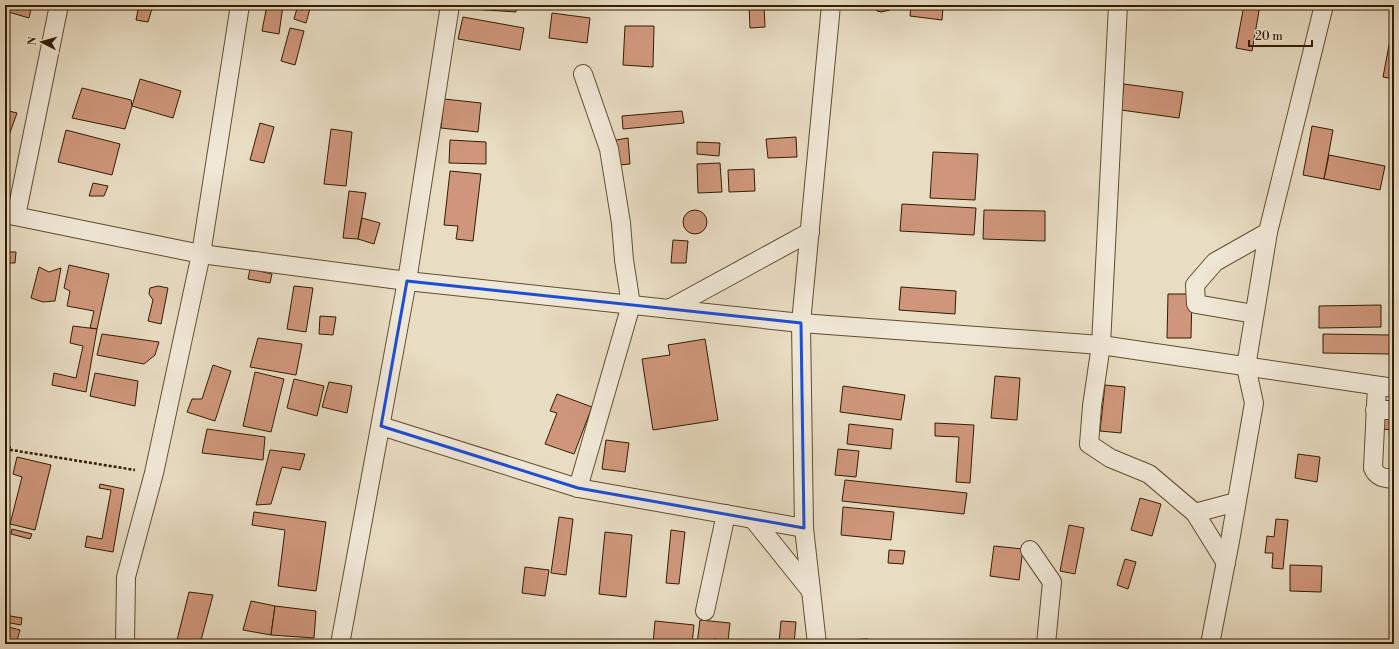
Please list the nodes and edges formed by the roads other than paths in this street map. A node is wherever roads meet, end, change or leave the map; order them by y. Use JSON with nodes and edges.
{"nodes":[{"id":1,"x":59,"y":5,"type":"edge"},
{"id":2,"x":240,"y":5,"type":"edge"},
{"id":3,"x":450,"y":5,"type":"edge"},
{"id":4,"x":831,"y":5,"type":"edge"},
{"id":5,"x":1118,"y":5,"type":"edge"},
{"id":6,"x":1324,"y":5,"type":"edge"},
{"id":7,"x":583,"y":74,"type":"dead end"},
{"id":8,"x":10,"y":215,"type":"edge"},
{"id":9,"x":810,"y":232,"type":"junction"},
{"id":10,"x":1268,"y":232,"type":"junction"},
{"id":11,"x":201,"y":254,"type":"junction"},
{"id":12,"x":407,"y":282,"type":"junction"},
{"id":13,"x":631,"y":305,"type":"junction"},
{"id":14,"x":670,"y":309,"type":"junction"},
{"id":15,"x":1254,"y":314,"type":"junction"},
{"id":16,"x":801,"y":323,"type":"junction"},
{"id":17,"x":1101,"y":345,"type":"junction"},
{"id":18,"x":1246,"y":366,"type":"junction"},
{"id":19,"x":1386,"y":387,"type":"edge"},
{"id":20,"x":1375,"y":410,"type":"junction"},
{"id":21,"x":1394,"y":410,"type":"edge"},
{"id":22,"x":381,"y":426,"type":"junction"},
{"id":23,"x":1394,"y":479,"type":"edge"},
{"id":24,"x":578,"y":488,"type":"junction"},
{"id":25,"x":1236,"y":502,"type":"junction"},
{"id":26,"x":1195,"y":513,"type":"junction"},
{"id":27,"x":726,"y":514,"type":"junction"},
{"id":28,"x":753,"y":519,"type":"junction"},
{"id":29,"x":804,"y":528,"type":"junction"},
{"id":30,"x":1030,"y":550,"type":"dead end"},
{"id":31,"x":1226,"y":563,"type":"junction"},
{"id":32,"x":811,"y":591,"type":"junction"},
{"id":33,"x":705,"y":611,"type":"dead end"},
{"id":34,"x":125,"y":621,"type":"junction"},
{"id":35,"x":110,"y":644,"type":"edge"},
{"id":36,"x":125,"y":644,"type":"edge"},
{"id":37,"x":340,"y":644,"type":"edge"},
{"id":38,"x":817,"y":644,"type":"edge"},
{"id":39,"x":1046,"y":644,"type":"edge"},
{"id":40,"x":1210,"y":644,"type":"edge"}],
"edges":[{"from":1,"to":8,"type":"street"},
{"from":2,"to":11,"type":"street"},
{"from":3,"to":12,"type":"street"},
{"from":4,"to":9,"type":"street"},
{"from":5,"to":17,"type":"street"},
{"from":6,"to":10,"type":"street"},
{"from":7,"to":13,"type":"street"},
{"from":8,"to":11,"type":"street"},
{"from":9,"to":14,"type":"street"},
{"from":9,"to":16,"type":"street"},
{"from":10,"to":15,"type":"street"},
{"from":10,"to":15,"type":"street"},
{"from":11,"to":12,"type":"street"},
{"from":11,"to":34,"type":"street"},
{"from":12,"to":13,"type":"street"},
{"from":12,"to":22,"type":"street"},
{"from":13,"to":14,"type":"street"},
{"from":13,"to":24,"type":"street"},
{"from":14,"to":16,"type":"street"},
{"from":15,"to":18,"type":"street"},
{"from":16,"to":17,"type":"street"},
{"from":16,"to":29,"type":"street"},
{"from":17,"to":18,"type":"street"},
{"from":17,"to":26,"type":"street"},
{"from":18,"to":19,"type":"street"},
{"from":18,"to":25,"type":"street"},
{"from":19,"to":20,"type":"street"},
{"from":20,"to":21,"type":"street"},
{"from":20,"to":23,"type":"street"},
{"from":22,"to":24,"type":"street"},
{"from":22,"to":37,"type":"street"},
{"from":24,"to":27,"type":"street"},
{"from":25,"to":26,"type":"street"},
{"from":25,"to":31,"type":"street"},
{"from":26,"to":31,"type":"street"},
{"from":27,"to":28,"type":"street"},
{"from":27,"to":33,"type":"street"},
{"from":28,"to":29,"type":"street"},
{"from":28,"to":32,"type":"street"},
{"from":29,"to":32,"type":"street"},
{"from":30,"to":39,"type":"street"},
{"from":31,"to":40,"type":"street"},
{"from":32,"to":38,"type":"street"},
{"from":34,"to":35,"type":"street"},
{"from":34,"to":36,"type":"street"}]}
